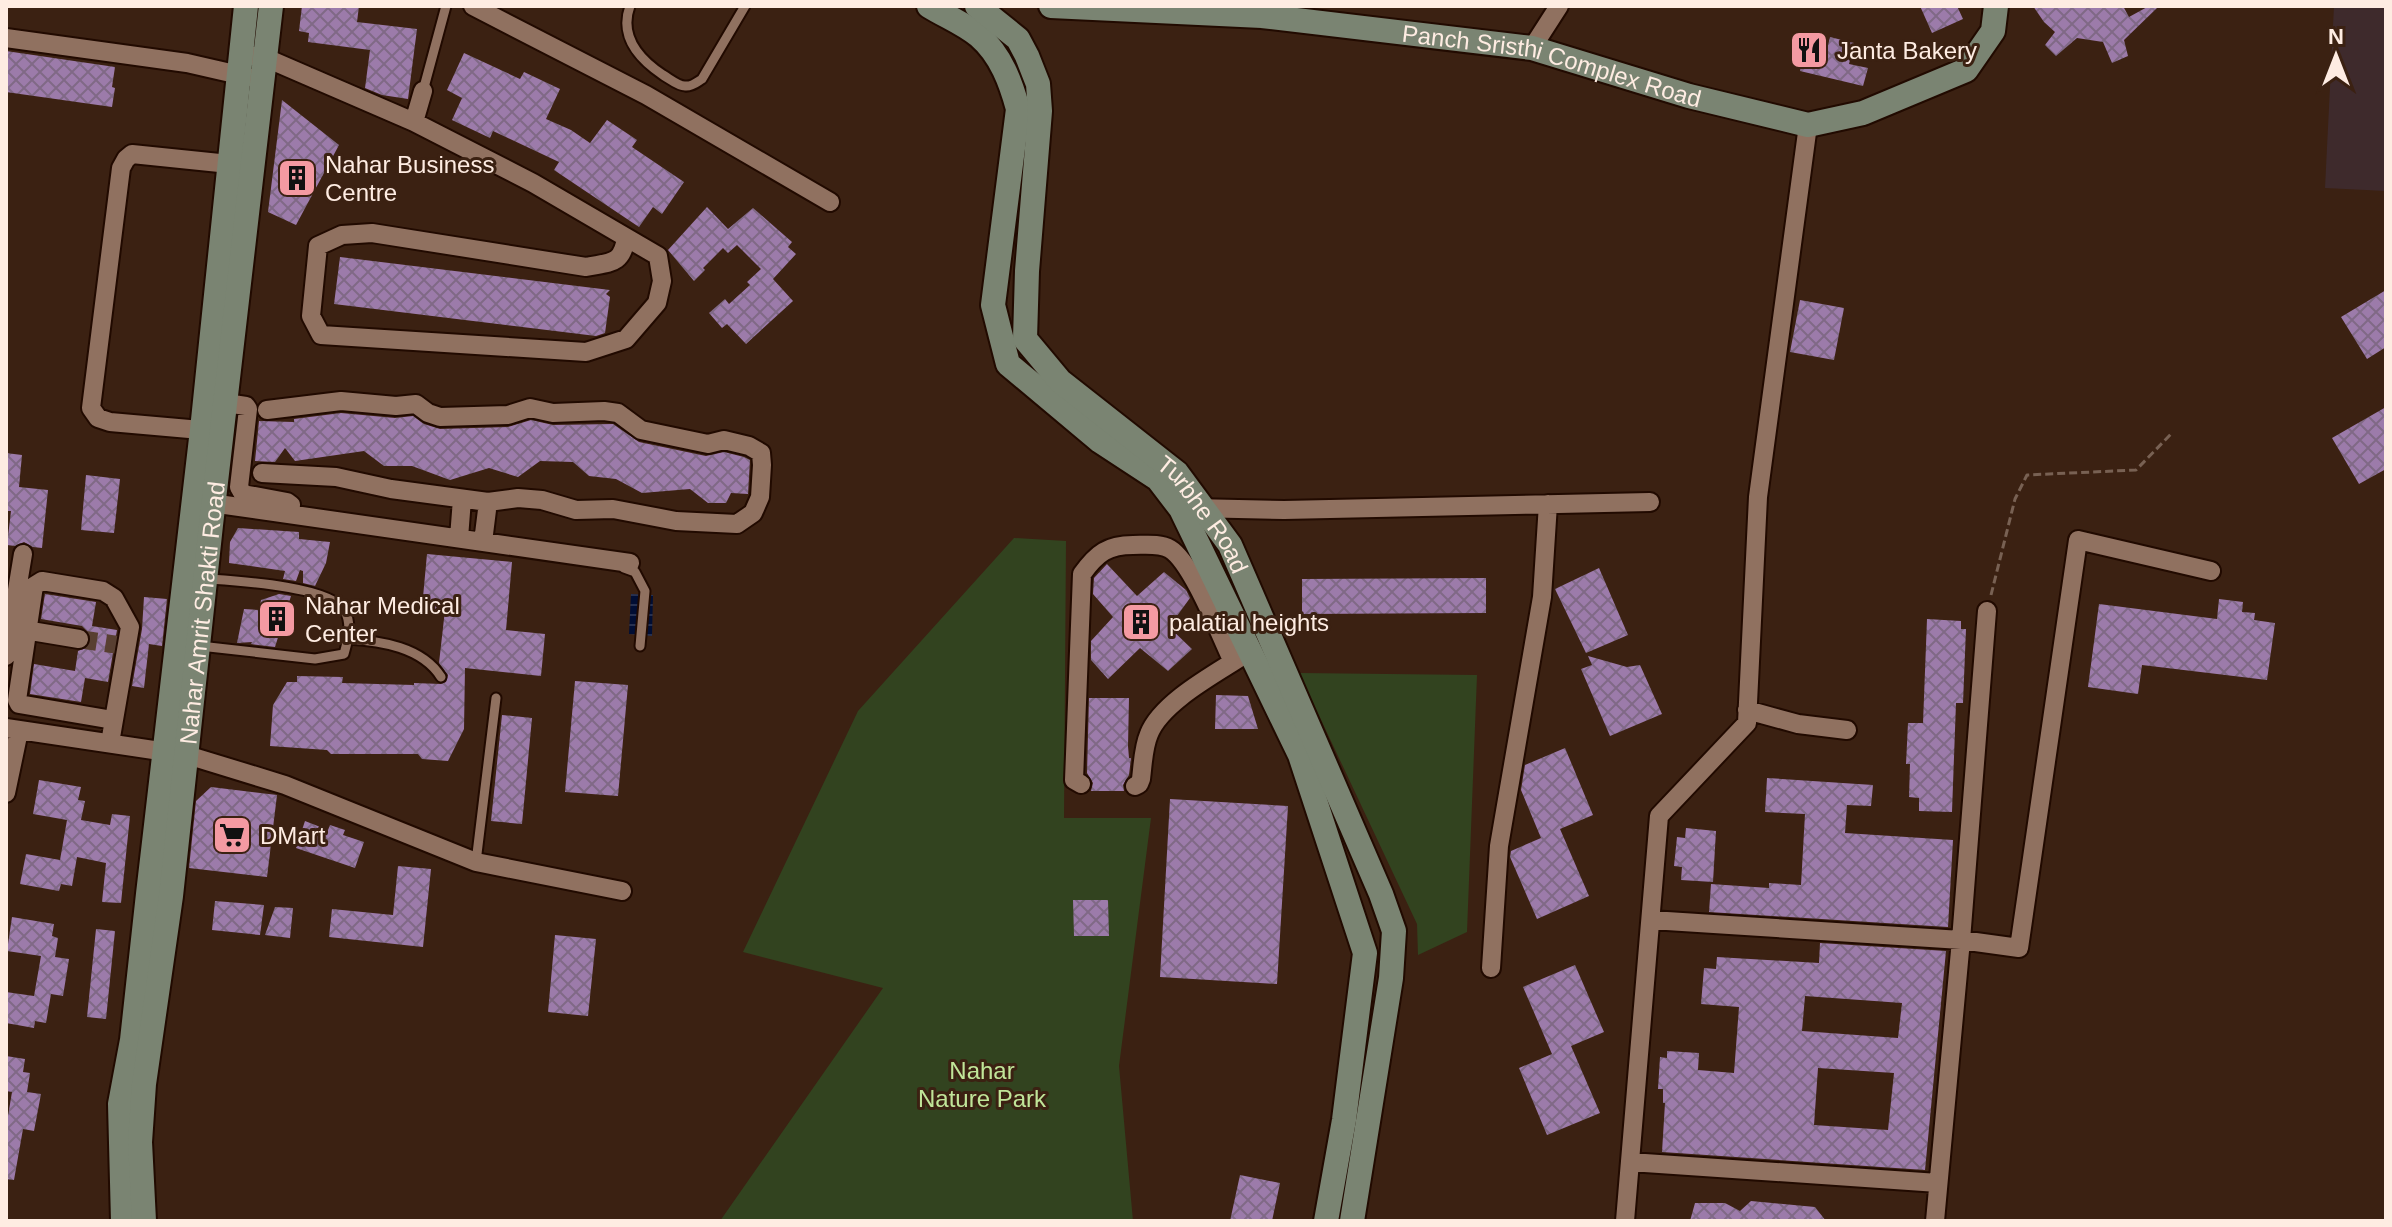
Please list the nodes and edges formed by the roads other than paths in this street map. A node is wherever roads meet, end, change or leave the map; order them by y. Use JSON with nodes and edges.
{"nodes":[{"id":1,"x":246,"y":6,"type":"edge"},
{"id":2,"x":271,"y":6,"type":"edge"},
{"id":3,"x":446,"y":6,"type":"edge"},
{"id":4,"x":473,"y":6,"type":"edge"},
{"id":5,"x":630,"y":6,"type":"edge"},
{"id":6,"x":745,"y":6,"type":"edge"},
{"id":7,"x":977,"y":6,"type":"edge"},
{"id":8,"x":1051,"y":6,"type":"edge"},
{"id":9,"x":1559,"y":6,"type":"edge"},
{"id":10,"x":1996,"y":6,"type":"edge"},
{"id":11,"x":945,"y":9,"type":"edge"},
{"id":12,"x":1264,"y":11,"type":"edge"},
{"id":13,"x":6,"y":38,"type":"edge"},
{"id":14,"x":1532,"y":48,"type":"junction"},
{"id":15,"x":240,"y":65,"type":"junction"},
{"id":16,"x":265,"y":69,"type":"junction"},
{"id":17,"x":423,"y":91,"type":"joint"},
{"id":18,"x":414,"y":122,"type":"junction"},
{"id":19,"x":1808,"y":125,"type":"junction"},
{"id":20,"x":242,"y":165,"type":"junction"},
{"id":21,"x":830,"y":202,"type":"dead end"},
{"id":22,"x":626,"y":238,"type":"junction"},
{"id":23,"x":1026,"y":313,"type":"junction"},
{"id":24,"x":996,"y":318,"type":"junction"},
{"id":25,"x":226,"y":403,"type":"junction"},
{"id":26,"x":267,"y":410,"type":"dead end"},
{"id":27,"x":212,"y":431,"type":"junction"},
{"id":28,"x":262,"y":473,"type":"dead end"},
{"id":29,"x":462,"y":499,"type":"junction"},
{"id":30,"x":488,"y":502,"type":"junction"},
{"id":31,"x":1650,"y":502,"type":"dead end"},
{"id":32,"x":1548,"y":504,"type":"junction"},
{"id":33,"x":203,"y":505,"type":"junction"},
{"id":34,"x":1191,"y":508,"type":"junction"},
{"id":35,"x":290,"y":514,"type":"junction"},
{"id":36,"x":459,"y":538,"type":"junction"},
{"id":37,"x":483,"y":542,"type":"junction"},
{"id":38,"x":23,"y":554,"type":"dead end"},
{"id":39,"x":630,"y":563,"type":"dead end"},
{"id":40,"x":2211,"y":571,"type":"dead end"},
{"id":41,"x":195,"y":578,"type":"junction"},
{"id":42,"x":1987,"y":611,"type":"road end"},
{"id":43,"x":19,"y":629,"type":"junction"},
{"id":44,"x":79,"y":639,"type":"tunnel mouth"},
{"id":45,"x":348,"y":639,"type":"junction"},
{"id":46,"x":198,"y":646,"type":"junction"},
{"id":47,"x":640,"y":646,"type":"dead end"},
{"id":48,"x":1253,"y":653,"type":"junction"},
{"id":49,"x":6,"y":656,"type":"edge"},
{"id":50,"x":441,"y":677,"type":"dead end"},
{"id":51,"x":496,"y":698,"type":"dead end"},
{"id":52,"x":1747,"y":710,"type":"junction"},
{"id":53,"x":113,"y":720,"type":"junction"},
{"id":54,"x":12,"y":730,"type":"edge"},
{"id":55,"x":1847,"y":730,"type":"dead end"},
{"id":56,"x":110,"y":743,"type":"junction"},
{"id":57,"x":1308,"y":749,"type":"junction"},
{"id":58,"x":176,"y":753,"type":"junction"},
{"id":59,"x":1081,"y":784,"type":"dead end"},
{"id":60,"x":1135,"y":786,"type":"dead end"},
{"id":61,"x":6,"y":793,"type":"edge"},
{"id":62,"x":476,"y":862,"type":"junction"},
{"id":63,"x":622,"y":891,"type":"dead end"},
{"id":64,"x":1651,"y":920,"type":"junction"},
{"id":65,"x":1394,"y":931,"type":"junction"},
{"id":66,"x":1361,"y":940,"type":"junction"},
{"id":67,"x":1961,"y":940,"type":"junction"},
{"id":68,"x":1491,"y":968,"type":"dead end"},
{"id":69,"x":130,"y":1142,"type":"junction"},
{"id":70,"x":1630,"y":1162,"type":"junction"},
{"id":71,"x":1938,"y":1183,"type":"junction"},
{"id":72,"x":123,"y":1221,"type":"edge"},
{"id":73,"x":144,"y":1221,"type":"edge"},
{"id":74,"x":1326,"y":1221,"type":"edge"},
{"id":75,"x":1352,"y":1221,"type":"edge"},
{"id":76,"x":1625,"y":1221,"type":"edge"},
{"id":77,"x":1935,"y":1221,"type":"edge"}],
"edges":[{"from":1,"to":15,"type":"street","name":"Nahar Amrit Shakti Road"},
{"from":2,"to":16,"type":"street","name":"Nahar Amrit Shakti Road"},
{"from":3,"to":17,"type":"lane"},
{"from":4,"to":21,"type":"street"},
{"from":5,"to":6,"type":"lane"},
{"from":7,"to":23,"type":"street","name":"Turbhe Road"},
{"from":8,"to":12,"type":"street","name":"Panch Sristhi Complex Road"},
{"from":9,"to":14,"type":"street"},
{"from":10,"to":19,"type":"street","name":"Panch Sristhi Complex Road"},
{"from":11,"to":24,"type":"street"},
{"from":12,"to":14,"type":"street","name":"Panch Sristhi Complex Road"},
{"from":13,"to":15,"type":"street"},
{"from":14,"to":19,"type":"street","name":"Panch Sristhi Complex Road"},
{"from":15,"to":16,"type":"street"},
{"from":15,"to":20,"type":"street","name":"Nahar Amrit Shakti Road"},
{"from":16,"to":18,"type":"street"},
{"from":16,"to":20,"type":"street","name":"Nahar Amrit Shakti Road"},
{"from":17,"to":18,"type":"street"},
{"from":18,"to":22,"type":"street"},
{"from":19,"to":52,"type":"street"},
{"from":20,"to":25,"type":"street","name":"Nahar Amrit Shakti Road"},
{"from":20,"to":27,"type":"street","name":"Nahar Amrit Shakti Road"},
{"from":20,"to":27,"type":"street"},
{"from":22,"to":22,"type":"street"},
{"from":23,"to":24,"type":"street"},
{"from":23,"to":34,"type":"street","name":"Turbhe Road"},
{"from":24,"to":34,"type":"street"},
{"from":25,"to":27,"type":"street","name":"Nahar Amrit Shakti Road"},
{"from":25,"to":35,"type":"street"},
{"from":26,"to":30,"type":"street"},
{"from":27,"to":33,"type":"street","name":"Nahar Amrit Shakti Road"},
{"from":28,"to":29,"type":"street"},
{"from":29,"to":30,"type":"street"},
{"from":29,"to":36,"type":"street"},
{"from":30,"to":37,"type":"street"},
{"from":31,"to":32,"type":"street"},
{"from":32,"to":34,"type":"street"},
{"from":32,"to":68,"type":"street"},
{"from":33,"to":35,"type":"street"},
{"from":33,"to":41,"type":"street","name":"Nahar Amrit Shakti Road"},
{"from":33,"to":47,"type":"lane"},
{"from":34,"to":48,"type":"street","name":"Turbhe Road"},
{"from":35,"to":36,"type":"street"},
{"from":36,"to":37,"type":"street"},
{"from":37,"to":39,"type":"street"},
{"from":38,"to":43,"type":"street"},
{"from":40,"to":67,"type":"street"},
{"from":41,"to":45,"type":"lane"},
{"from":41,"to":46,"type":"street","name":"Nahar Amrit Shakti Road"},
{"from":41,"to":58,"type":"street","name":"Nahar Amrit Shakti Road"},
{"from":42,"to":67,"type":"street"},
{"from":43,"to":44,"type":"street"},
{"from":43,"to":49,"type":"street"},
{"from":43,"to":53,"type":"street"},
{"from":43,"to":53,"type":"street"},
{"from":45,"to":46,"type":"lane"},
{"from":45,"to":50,"type":"lane"},
{"from":46,"to":58,"type":"street","name":"Nahar Amrit Shakti Road"},
{"from":48,"to":57,"type":"street","name":"Turbhe Road"},
{"from":48,"to":59,"type":"street"},
{"from":48,"to":60,"type":"street"},
{"from":51,"to":62,"type":"lane"},
{"from":52,"to":55,"type":"street"},
{"from":52,"to":64,"type":"street"},
{"from":53,"to":56,"type":"street"},
{"from":54,"to":56,"type":"street"},
{"from":54,"to":61,"type":"street"},
{"from":56,"to":58,"type":"street"},
{"from":57,"to":65,"type":"street","name":"Turbhe Road"},
{"from":57,"to":66,"type":"street"},
{"from":58,"to":62,"type":"street"},
{"from":58,"to":69,"type":"street","name":"Nahar Amrit Shakti Road"},
{"from":62,"to":63,"type":"street"},
{"from":64,"to":67,"type":"street"},
{"from":64,"to":70,"type":"street"},
{"from":65,"to":66,"type":"street"},
{"from":65,"to":75,"type":"street","name":"Turbhe Road"},
{"from":66,"to":74,"type":"street"},
{"from":67,"to":71,"type":"street"},
{"from":69,"to":72,"type":"street","name":"Nahar Amrit Shakti Road"},
{"from":69,"to":73,"type":"street","name":"Nahar Amrit Shakti Road"},
{"from":70,"to":71,"type":"street"},
{"from":70,"to":76,"type":"street"},
{"from":71,"to":77,"type":"street"}]}
